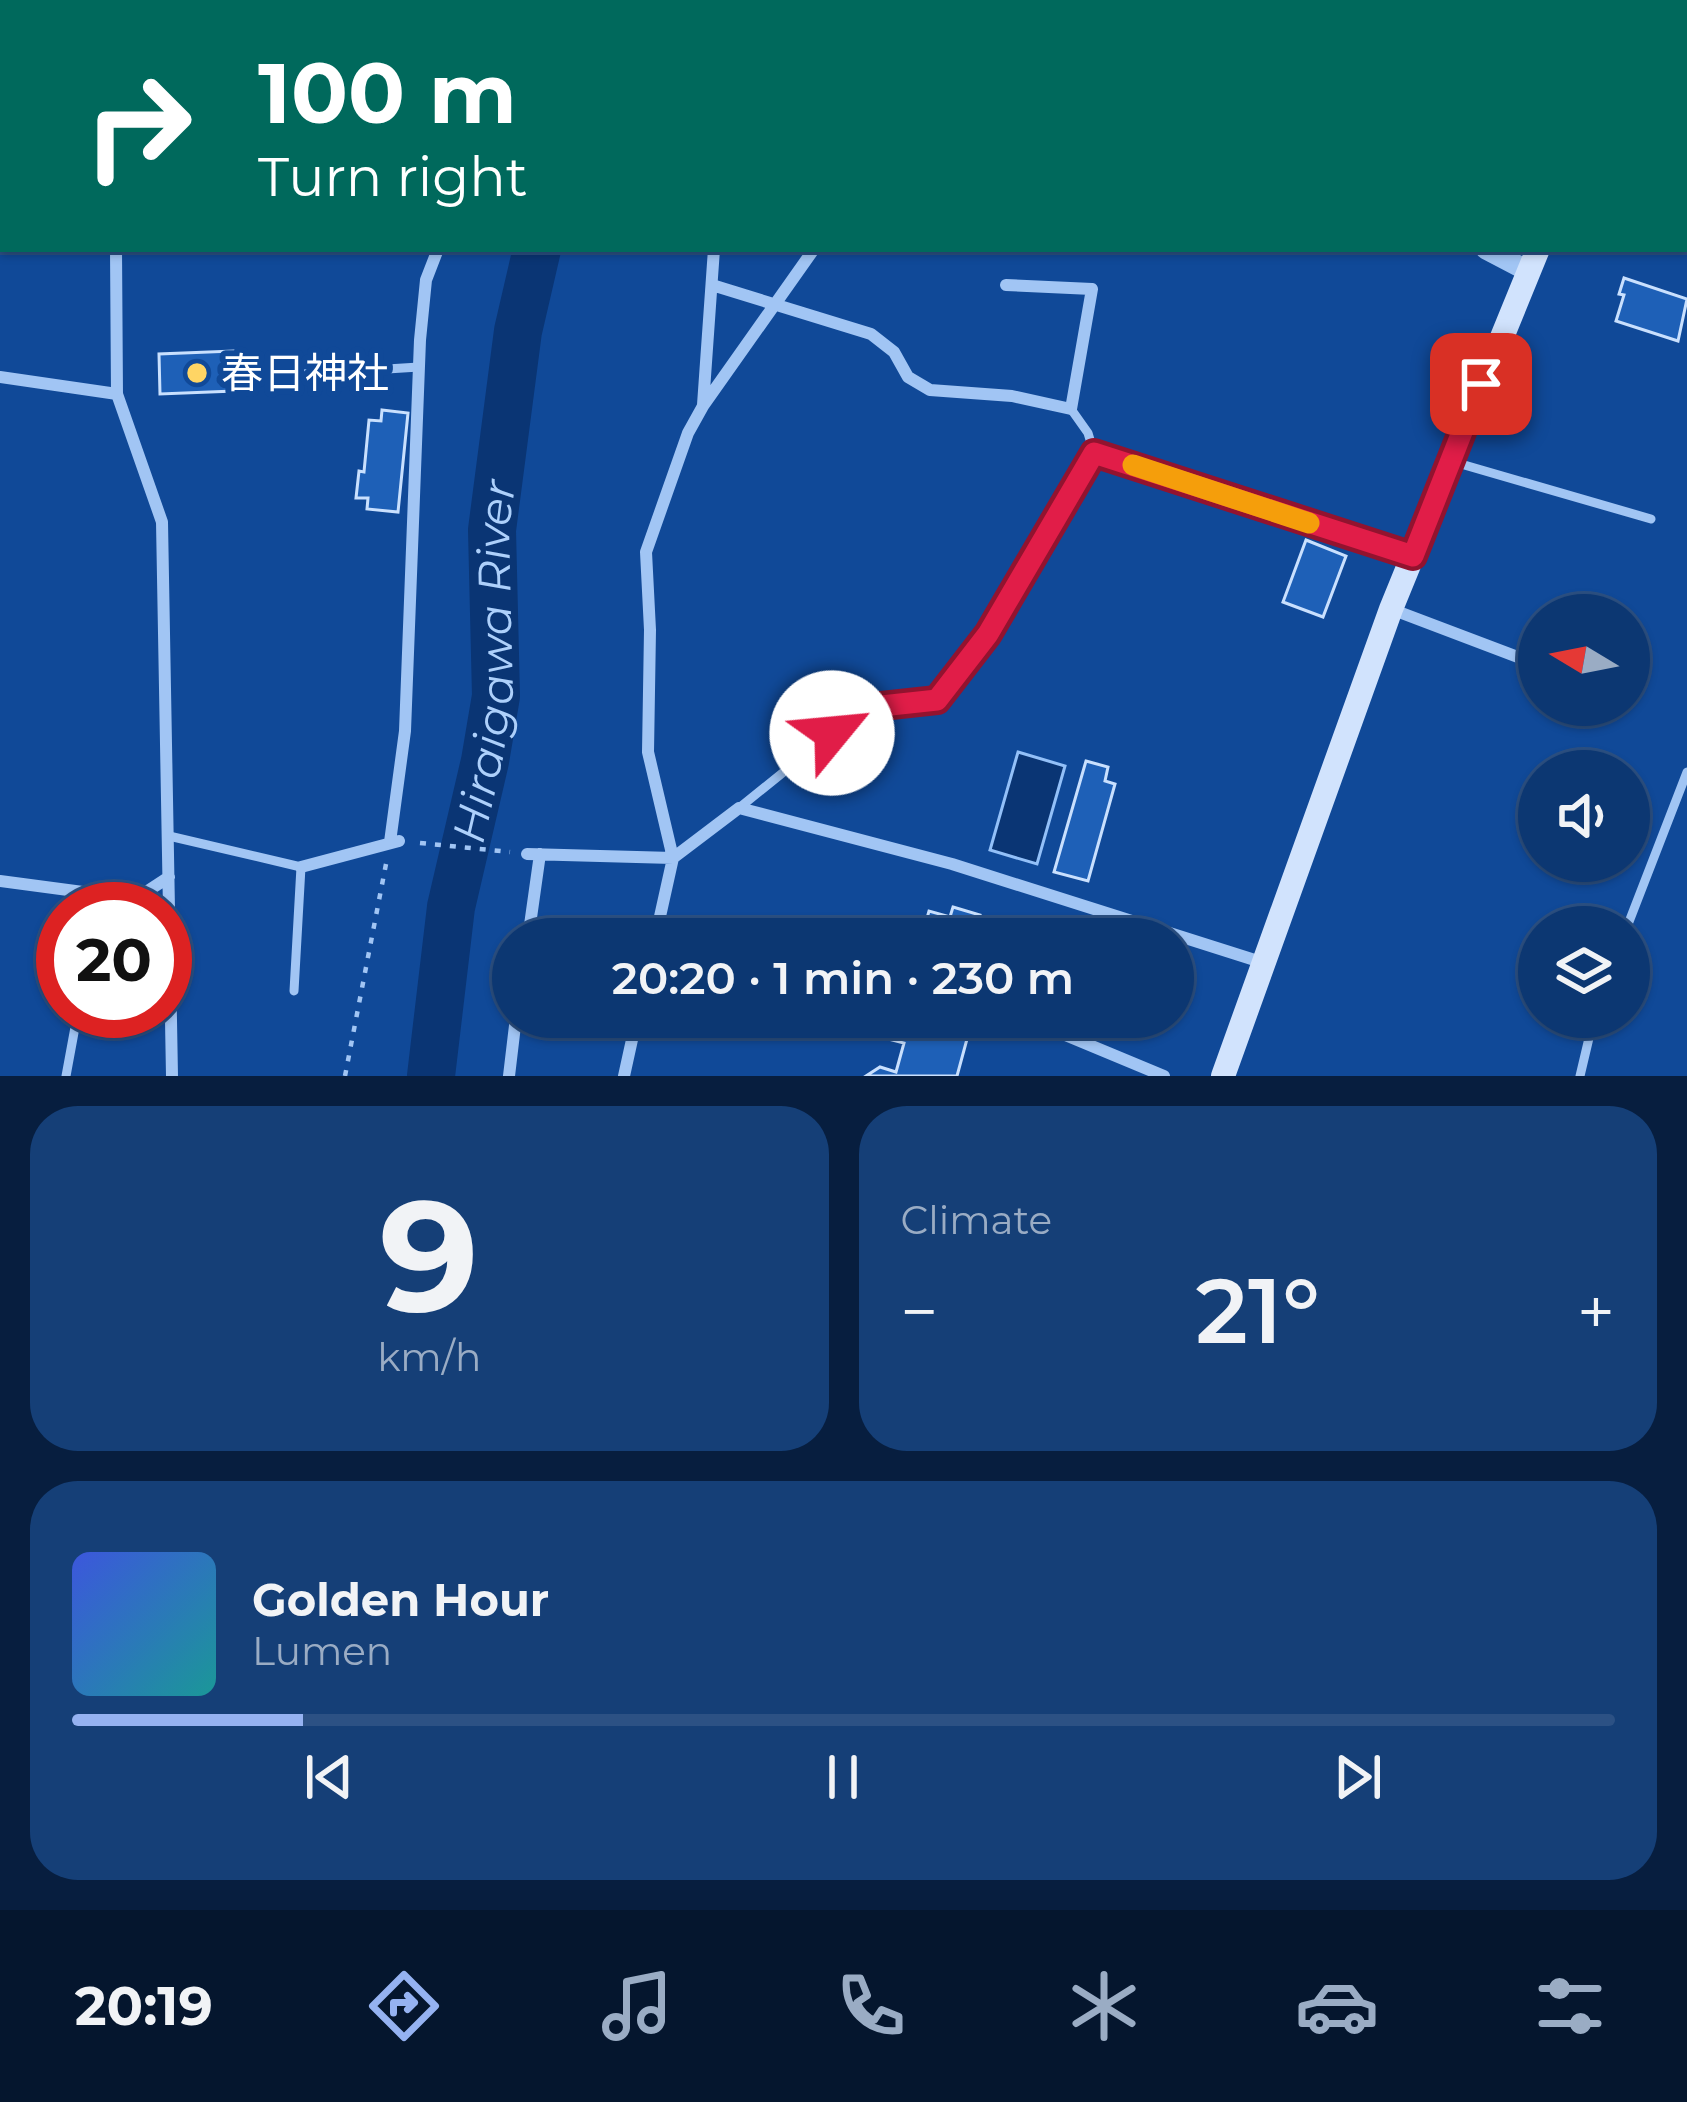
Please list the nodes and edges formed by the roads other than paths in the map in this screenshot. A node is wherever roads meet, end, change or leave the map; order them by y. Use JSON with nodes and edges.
{"nodes":[{"id":1,"x":116,"y":252,"type":"edge"},
{"id":2,"x":437,"y":252,"type":"edge"},
{"id":3,"x":714,"y":252,"type":"edge"},
{"id":4,"x":812,"y":252,"type":"edge"},
{"id":5,"x":1499,"y":252,"type":"edge"},
{"id":6,"x":1533,"y":260,"type":"edge"},
{"id":7,"x":712,"y":285,"type":"junction"},
{"id":8,"x":1006,"y":285,"type":"dead end"},
{"id":9,"x":774,"y":305,"type":"junction"},
{"id":10,"x":419,"y":367,"type":"junction"},
{"id":11,"x":387,"y":369,"type":"road end"},
{"id":12,"x":0,"y":376,"type":"edge"},
{"id":13,"x":117,"y":394,"type":"junction"},
{"id":14,"x":704,"y":406,"type":"junction"},
{"id":15,"x":1071,"y":409,"type":"junction"},
{"id":16,"x":1094,"y":453,"type":"junction"},
{"id":17,"x":1449,"y":460,"type":"junction"},
{"id":18,"x":1652,"y":519,"type":"dead end"},
{"id":19,"x":1413,"y":556,"type":"junction"},
{"id":20,"x":1391,"y":610,"type":"junction"},
{"id":21,"x":1518,"y":657,"type":"edge"},
{"id":22,"x":1687,"y":772,"type":"edge"},
{"id":23,"x":739,"y":808,"type":"junction"},
{"id":24,"x":169,"y":836,"type":"junction"},
{"id":25,"x":673,"y":858,"type":"junction"},
{"id":26,"x":301,"y":867,"type":"junction"},
{"id":27,"x":169,"y":877,"type":"junction"},
{"id":28,"x":0,"y":881,"type":"edge"},
{"id":29,"x":161,"y":882,"type":"edge"},
{"id":30,"x":36,"y":887,"type":"edge"},
{"id":31,"x":1635,"y":906,"type":"edge"},
{"id":32,"x":529,"y":918,"type":"edge"},
{"id":33,"x":660,"y":918,"type":"edge"},
{"id":34,"x":1261,"y":962,"type":"junction"},
{"id":35,"x":294,"y":991,"type":"dead end"},
{"id":36,"x":73,"y":1038,"type":"edge"},
{"id":37,"x":514,"y":1038,"type":"edge"},
{"id":38,"x":632,"y":1038,"type":"edge"},
{"id":39,"x":1073,"y":1038,"type":"edge"},
{"id":40,"x":1589,"y":1038,"type":"edge"},
{"id":41,"x":65,"y":1076,"type":"edge"},
{"id":42,"x":172,"y":1076,"type":"edge"},
{"id":43,"x":509,"y":1076,"type":"edge"},
{"id":44,"x":624,"y":1076,"type":"edge"},
{"id":45,"x":1164,"y":1076,"type":"edge"},
{"id":46,"x":1223,"y":1076,"type":"edge"},
{"id":47,"x":1580,"y":1076,"type":"edge"}],
"edges":[{"from":1,"to":13,"type":"street"},
{"from":2,"to":10,"type":"street"},
{"from":3,"to":7,"type":"street"},
{"from":4,"to":9,"type":"street"},
{"from":5,"to":6,"type":"street"},
{"from":6,"to":17,"type":"main road"},
{"from":7,"to":9,"type":"street"},
{"from":7,"to":14,"type":"street"},
{"from":8,"to":15,"type":"street"},
{"from":9,"to":14,"type":"street"},
{"from":9,"to":15,"type":"street"},
{"from":10,"to":11,"type":"lane"},
{"from":10,"to":26,"type":"street"},
{"from":12,"to":13,"type":"street"},
{"from":13,"to":24,"type":"street"},
{"from":14,"to":25,"type":"street"},
{"from":15,"to":16,"type":"lane"},
{"from":16,"to":19,"type":"lane"},
{"from":16,"to":23,"type":"lane"},
{"from":17,"to":18,"type":"lane"},
{"from":17,"to":19,"type":"main road"},
{"from":19,"to":20,"type":"main road"},
{"from":20,"to":21,"type":"street"},
{"from":20,"to":34,"type":"main road"},
{"from":22,"to":31,"type":"lane"},
{"from":23,"to":25,"type":"street"},
{"from":23,"to":34,"type":"street"},
{"from":24,"to":26,"type":"lane"},
{"from":24,"to":27,"type":"street"},
{"from":25,"to":32,"type":"street"},
{"from":25,"to":33,"type":"street"},
{"from":26,"to":35,"type":"lane"},
{"from":27,"to":29,"type":"street"},
{"from":27,"to":42,"type":"street"},
{"from":28,"to":30,"type":"street"},
{"from":34,"to":46,"type":"main road"},
{"from":36,"to":41,"type":"lane"},
{"from":37,"to":43,"type":"street"},
{"from":38,"to":44,"type":"street"},
{"from":39,"to":45,"type":"street"},
{"from":40,"to":47,"type":"lane"}]}
